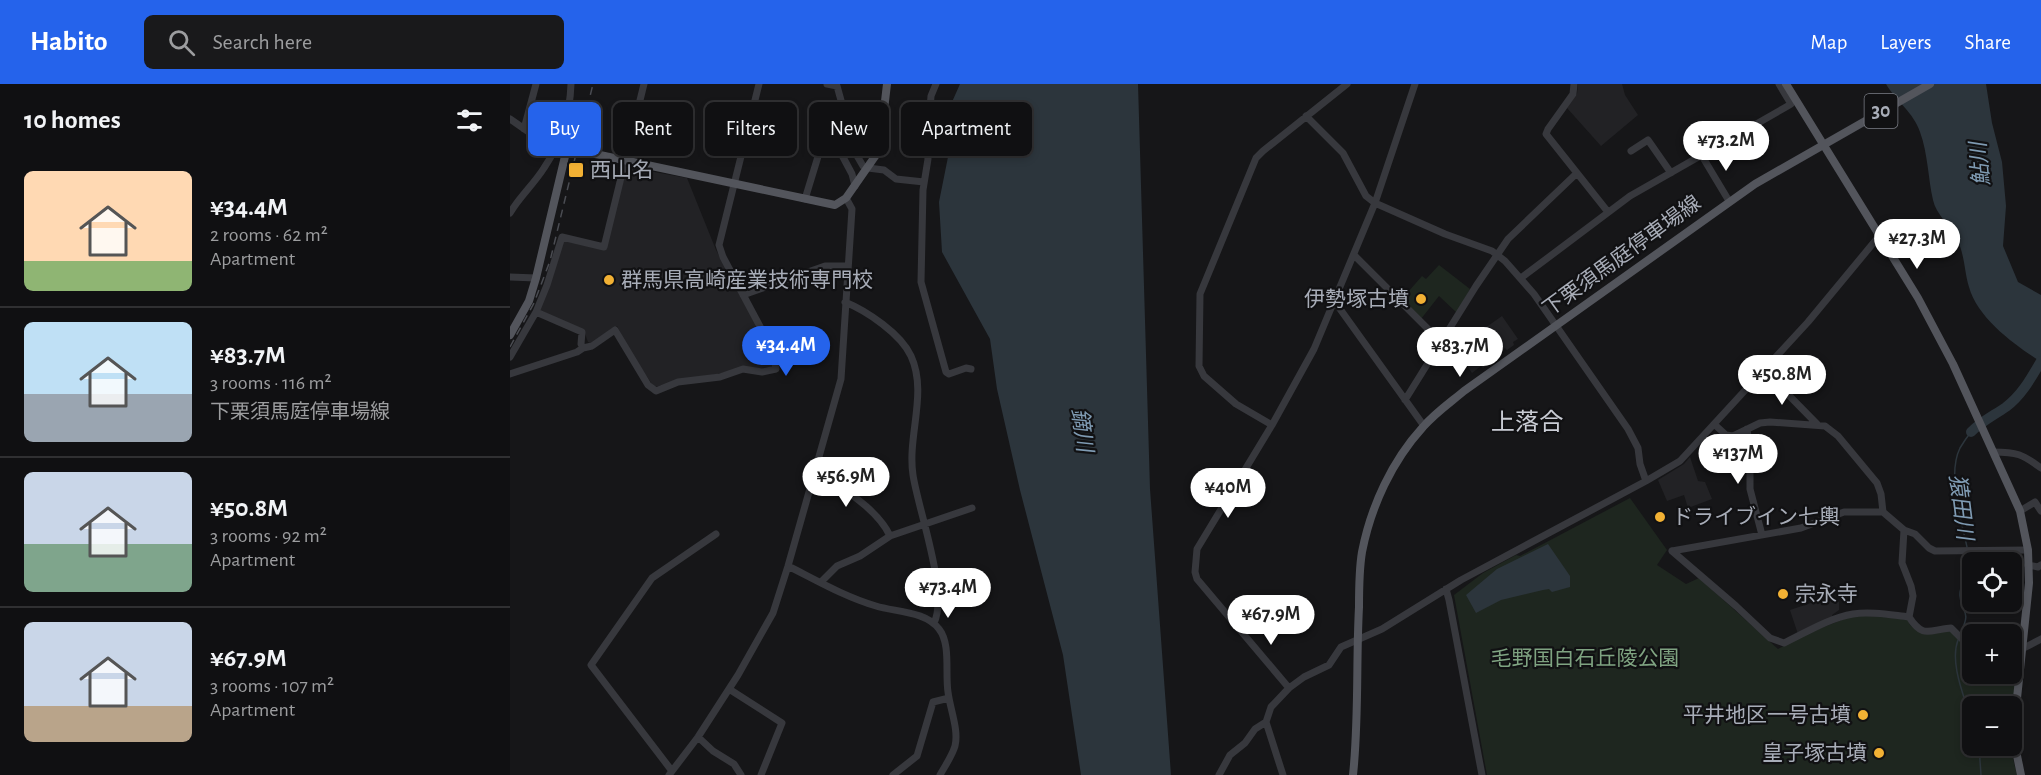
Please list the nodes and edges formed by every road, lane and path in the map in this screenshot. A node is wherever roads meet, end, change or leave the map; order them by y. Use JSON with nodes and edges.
{"nodes":[{"id":1,"x":536,"y":84,"type":"edge"},
{"id":2,"x":572,"y":84,"type":"edge"},
{"id":3,"x":644,"y":84,"type":"edge"},
{"id":4,"x":759,"y":84,"type":"edge"},
{"id":5,"x":827,"y":84,"type":"edge"},
{"id":6,"x":887,"y":84,"type":"edge"},
{"id":7,"x":936,"y":84,"type":"edge"},
{"id":8,"x":1347,"y":84,"type":"edge"},
{"id":9,"x":1414,"y":84,"type":"edge"},
{"id":10,"x":1574,"y":84,"type":"edge"},
{"id":11,"x":1779,"y":84,"type":"edge"},
{"id":12,"x":1786,"y":84,"type":"edge"},
{"id":13,"x":1930,"y":84,"type":"edge"},
{"id":14,"x":569,"y":102,"type":"edge"},
{"id":15,"x":842,"y":102,"type":"edge"},
{"id":16,"x":885,"y":102,"type":"edge"},
{"id":17,"x":1306,"y":116,"type":"junction"},
{"id":18,"x":510,"y":119,"type":"edge"},
{"id":19,"x":524,"y":129,"type":"junction"},
{"id":20,"x":528,"y":132,"type":"edge"},
{"id":21,"x":1823,"y":143,"type":"junction"},
{"id":22,"x":1631,"y":151,"type":"dead end"},
{"id":23,"x":601,"y":155,"type":"edge"},
{"id":24,"x":551,"y":156,"type":"edge"},
{"id":25,"x":565,"y":156,"type":"edge"},
{"id":26,"x":818,"y":156,"type":"edge"},
{"id":27,"x":842,"y":156,"type":"edge"},
{"id":28,"x":857,"y":156,"type":"edge"},
{"id":29,"x":874,"y":156,"type":"edge"},
{"id":30,"x":1702,"y":156,"type":"junction"},
{"id":31,"x":626,"y":160,"type":"junction"},
{"id":32,"x":868,"y":168,"type":"junction"},
{"id":33,"x":1577,"y":173,"type":"junction"},
{"id":34,"x":1671,"y":173,"type":"junction"},
{"id":35,"x":924,"y":183,"type":"junction"},
{"id":36,"x":735,"y":185,"type":"junction"},
{"id":37,"x":855,"y":186,"type":"junction"},
{"id":38,"x":846,"y":198,"type":"junction"},
{"id":39,"x":805,"y":200,"type":"junction"},
{"id":40,"x":1730,"y":201,"type":"junction"},
{"id":41,"x":1375,"y":203,"type":"junction"},
{"id":42,"x":1608,"y":212,"type":"junction"},
{"id":43,"x":510,"y":213,"type":"edge"},
{"id":44,"x":1880,"y":235,"type":"junction"},
{"id":45,"x":1354,"y":255,"type":"junction"},
{"id":46,"x":1498,"y":255,"type":"junction"},
{"id":47,"x":848,"y":266,"type":"junction"},
{"id":48,"x":510,"y":277,"type":"edge"},
{"id":49,"x":536,"y":278,"type":"junction"},
{"id":50,"x":1521,"y":278,"type":"junction"},
{"id":51,"x":743,"y":295,"type":"junction"},
{"id":52,"x":845,"y":302,"type":"junction"},
{"id":53,"x":1335,"y":302,"type":"junction"},
{"id":54,"x":536,"y":312,"type":"junction"},
{"id":55,"x":1557,"y":325,"type":"junction"},
{"id":56,"x":510,"y":335,"type":"edge"},
{"id":57,"x":1442,"y":343,"type":"junction"},
{"id":58,"x":583,"y":348,"type":"junction"},
{"id":59,"x":510,"y":357,"type":"edge"},
{"id":60,"x":971,"y":369,"type":"dead end"},
{"id":61,"x":1764,"y":370,"type":"junction"},
{"id":62,"x":510,"y":374,"type":"edge"},
{"id":63,"x":1405,"y":400,"type":"junction"},
{"id":64,"x":1714,"y":424,"type":"junction"},
{"id":65,"x":1817,"y":424,"type":"junction"},
{"id":66,"x":1272,"y":425,"type":"junction"},
{"id":67,"x":1424,"y":426,"type":"junction"},
{"id":68,"x":1747,"y":429,"type":"junction"},
{"id":69,"x":1993,"y":452,"type":"junction"},
{"id":70,"x":2041,"y":468,"type":"edge"},
{"id":71,"x":816,"y":469,"type":"junction"},
{"id":72,"x":1646,"y":482,"type":"junction"},
{"id":73,"x":972,"y":508,"type":"dead end"},
{"id":74,"x":2041,"y":511,"type":"edge"},
{"id":75,"x":1882,"y":512,"type":"junction"},
{"id":76,"x":2020,"y":512,"type":"junction"},
{"id":77,"x":924,"y":524,"type":"junction"},
{"id":78,"x":1904,"y":530,"type":"junction"},
{"id":79,"x":716,"y":534,"type":"dead end"},
{"id":80,"x":1762,"y":535,"type":"junction"},
{"id":81,"x":890,"y":536,"type":"junction"},
{"id":82,"x":2028,"y":550,"type":"junction"},
{"id":83,"x":2028,"y":565,"type":"junction"},
{"id":84,"x":2041,"y":565,"type":"edge"},
{"id":85,"x":788,"y":566,"type":"junction"},
{"id":86,"x":821,"y":582,"type":"junction"},
{"id":87,"x":1446,"y":589,"type":"junction"},
{"id":88,"x":1909,"y":617,"type":"junction"},
{"id":89,"x":934,"y":623,"type":"junction"},
{"id":90,"x":1357,"y":639,"type":"junction"},
{"id":91,"x":1962,"y":639,"type":"edge"},
{"id":92,"x":2041,"y":639,"type":"edge"},
{"id":93,"x":2022,"y":649,"type":"joint"},
{"id":94,"x":2016,"y":684,"type":"edge"},
{"id":95,"x":1289,"y":688,"type":"junction"},
{"id":96,"x":729,"y":689,"type":"junction"},
{"id":97,"x":949,"y":698,"type":"junction"},
{"id":98,"x":1266,"y":722,"type":"junction"},
{"id":99,"x":698,"y":737,"type":"junction"},
{"id":100,"x":670,"y":773,"type":"edge"},
{"id":101,"x":741,"y":775,"type":"edge"},
{"id":102,"x":760,"y":775,"type":"edge"},
{"id":103,"x":893,"y":775,"type":"edge"},
{"id":104,"x":940,"y":775,"type":"edge"},
{"id":105,"x":1219,"y":775,"type":"edge"},
{"id":106,"x":1283,"y":775,"type":"edge"},
{"id":107,"x":1353,"y":775,"type":"edge"},
{"id":108,"x":1482,"y":775,"type":"edge"},
{"id":109,"x":2021,"y":775,"type":"edge"}],
"edges":[{"from":1,"to":19,"type":"street"},
{"from":2,"to":14,"type":"street"},
{"from":3,"to":31,"type":"street"},
{"from":4,"to":36,"type":"street"},
{"from":5,"to":15,"type":"street"},
{"from":6,"to":16,"type":"main road"},
{"from":7,"to":35,"type":"street"},
{"from":8,"to":17,"type":"street"},
{"from":9,"to":41,"type":"street"},
{"from":10,"to":33,"type":"street"},
{"from":11,"to":30,"type":"street"},
{"from":12,"to":21,"type":"main road"},
{"from":13,"to":21,"type":"main road","number":"30"},
{"from":17,"to":41,"type":"street"},
{"from":17,"to":66,"type":"street"},
{"from":18,"to":19,"type":"street"},
{"from":19,"to":20,"type":"street"},
{"from":21,"to":40,"type":"main road","name":"下栗須馬庭停車場線"},
{"from":21,"to":44,"type":"main road"},
{"from":22,"to":34,"type":"street"},
{"from":23,"to":31,"type":"main road"},
{"from":24,"to":43,"type":"street"},
{"from":25,"to":49,"type":"main road"},
{"from":26,"to":39,"type":"street"},
{"from":27,"to":37,"type":"street"},
{"from":28,"to":32,"type":"street"},
{"from":29,"to":32,"type":"main road"},
{"from":30,"to":34,"type":"street"},
{"from":30,"to":40,"type":"street"},
{"from":31,"to":36,"type":"main road"},
{"from":31,"to":54,"type":"street"},
{"from":32,"to":35,"type":"street"},
{"from":32,"to":37,"type":"main road"},
{"from":33,"to":42,"type":"street"},
{"from":33,"to":46,"type":"street"},
{"from":34,"to":42,"type":"street"},
{"from":35,"to":60,"type":"street"},
{"from":36,"to":39,"type":"main road"},
{"from":36,"to":51,"type":"street"},
{"from":37,"to":38,"type":"main road"},
{"from":38,"to":39,"type":"main road"},
{"from":38,"to":47,"type":"street"},
{"from":40,"to":55,"type":"main road","name":"下栗須馬庭停車場線"},
{"from":41,"to":45,"type":"street"},
{"from":41,"to":46,"type":"street"},
{"from":42,"to":50,"type":"street"},
{"from":44,"to":61,"type":"street"},
{"from":44,"to":69,"type":"main road"},
{"from":45,"to":53,"type":"street"},
{"from":45,"to":57,"type":"street"},
{"from":46,"to":50,"type":"street"},
{"from":46,"to":57,"type":"street"},
{"from":47,"to":51,"type":"street"},
{"from":47,"to":52,"type":"street"},
{"from":48,"to":49,"type":"street"},
{"from":49,"to":56,"type":"main road"},
{"from":50,"to":55,"type":"street"},
{"from":51,"to":58,"type":"street"},
{"from":52,"to":71,"type":"street"},
{"from":52,"to":77,"type":"street"},
{"from":53,"to":63,"type":"street"},
{"from":53,"to":66,"type":"street"},
{"from":54,"to":58,"type":"street"},
{"from":54,"to":59,"type":"street"},
{"from":55,"to":67,"type":"main road","name":"下栗須馬庭停車場線"},
{"from":55,"to":72,"type":"street"},
{"from":57,"to":63,"type":"street"},
{"from":58,"to":62,"type":"street"},
{"from":61,"to":64,"type":"street"},
{"from":61,"to":65,"type":"street"},
{"from":63,"to":67,"type":"street"},
{"from":64,"to":68,"type":"street"},
{"from":64,"to":72,"type":"street"},
{"from":65,"to":68,"type":"street"},
{"from":65,"to":75,"type":"street"},
{"from":66,"to":95,"type":"street"},
{"from":67,"to":90,"type":"main road","name":"下栗須馬庭停車場線"},
{"from":68,"to":80,"type":"street"},
{"from":69,"to":70,"type":"street"},
{"from":69,"to":76,"type":"main road"},
{"from":71,"to":81,"type":"street"},
{"from":71,"to":85,"type":"street"},
{"from":72,"to":87,"type":"street"},
{"from":73,"to":77,"type":"street"},
{"from":74,"to":76,"type":"street"},
{"from":75,"to":78,"type":"street"},
{"from":75,"to":80,"type":"street"},
{"from":76,"to":82,"type":"main road"},
{"from":77,"to":81,"type":"street"},
{"from":77,"to":89,"type":"street"},
{"from":78,"to":82,"type":"street"},
{"from":78,"to":88,"type":"street"},
{"from":79,"to":100,"type":"street"},
{"from":80,"to":88,"type":"street"},
{"from":81,"to":86,"type":"street"},
{"from":82,"to":83,"type":"main road"},
{"from":83,"to":84,"type":"street"},
{"from":83,"to":93,"type":"main road"},
{"from":85,"to":86,"type":"street"},
{"from":85,"to":96,"type":"street"},
{"from":86,"to":89,"type":"street"},
{"from":87,"to":90,"type":"street"},
{"from":87,"to":108,"type":"street"},
{"from":88,"to":91,"type":"street"},
{"from":89,"to":97,"type":"street"},
{"from":90,"to":95,"type":"street"},
{"from":90,"to":107,"type":"main road","name":"下栗須馬庭停車場線"},
{"from":92,"to":93,"type":"street"},
{"from":94,"to":109,"type":"main road"},
{"from":95,"to":98,"type":"street"},
{"from":96,"to":99,"type":"street"},
{"from":96,"to":102,"type":"street"},
{"from":97,"to":103,"type":"street"},
{"from":97,"to":104,"type":"street"},
{"from":98,"to":105,"type":"street"},
{"from":98,"to":106,"type":"street"},
{"from":99,"to":100,"type":"street"},
{"from":99,"to":101,"type":"street"}]}
